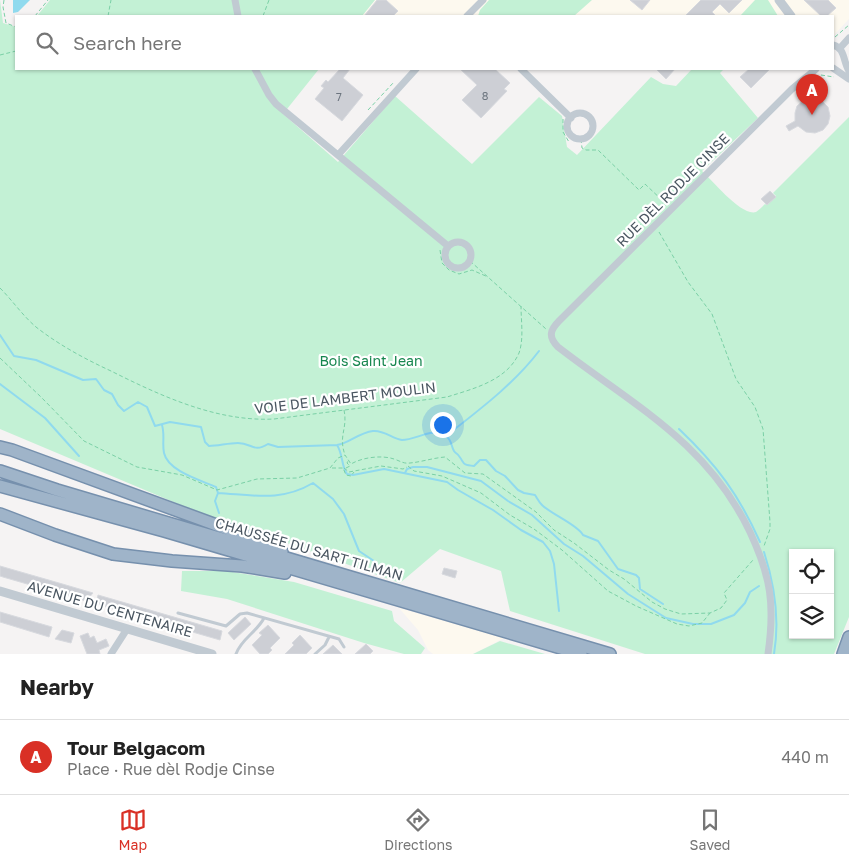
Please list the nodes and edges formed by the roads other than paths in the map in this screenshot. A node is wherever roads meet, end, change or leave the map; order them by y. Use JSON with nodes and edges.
{"nodes":[{"id":1,"x":235,"y":0,"type":"edge"},
{"id":2,"x":483,"y":0,"type":"edge"},
{"id":3,"x":778,"y":0,"type":"edge"},
{"id":4,"x":238,"y":15,"type":"edge"},
{"id":5,"x":468,"y":15,"type":"edge"},
{"id":6,"x":790,"y":15,"type":"edge"},
{"id":7,"x":849,"y":38,"type":"edge"},
{"id":8,"x":836,"y":47,"type":"edge"},
{"id":9,"x":843,"y":56,"type":"junction"},
{"id":10,"x":834,"y":67,"type":"edge"},
{"id":11,"x":834,"y":68,"type":"edge"},
{"id":12,"x":256,"y":70,"type":"edge"},
{"id":13,"x":415,"y":70,"type":"edge"},
{"id":14,"x":522,"y":70,"type":"edge"},
{"id":15,"x":814,"y":70,"type":"edge"},
{"id":16,"x":849,"y":71,"type":"edge"},
{"id":17,"x":849,"y":78,"type":"edge"},
{"id":18,"x":571,"y":118,"type":"junction"},
{"id":19,"x":338,"y":155,"type":"junction"},
{"id":20,"x":448,"y":246,"type":"junction"},
{"id":21,"x":0,"y":447,"type":"edge"},
{"id":22,"x":0,"y":471,"type":"edge"},
{"id":23,"x":0,"y":486,"type":"edge"},
{"id":24,"x":0,"y":514,"type":"edge"},
{"id":25,"x":291,"y":559,"type":"junction"},
{"id":26,"x":315,"y":576,"type":"junction"},
{"id":27,"x":0,"y":591,"type":"edge"},
{"id":28,"x":178,"y":613,"type":"dead end"},
{"id":29,"x":265,"y":618,"type":"junction"},
{"id":30,"x":127,"y":629,"type":"junction"},
{"id":31,"x":329,"y":636,"type":"junction"},
{"id":32,"x":849,"y":638,"type":"edge"},
{"id":33,"x":344,"y":647,"type":"dead end"},
{"id":34,"x":111,"y":654,"type":"edge"},
{"id":35,"x":212,"y":654,"type":"edge"},
{"id":36,"x":236,"y":654,"type":"edge"},
{"id":37,"x":315,"y":654,"type":"edge"},
{"id":38,"x":580,"y":654,"type":"edge"},
{"id":39,"x":610,"y":654,"type":"edge"},
{"id":40,"x":768,"y":654,"type":"edge"},
{"id":41,"x":843,"y":654,"type":"edge"}],
"edges":[{"from":1,"to":4,"type":"street"},
{"from":2,"to":5,"type":"street"},
{"from":3,"to":6,"type":"street"},
{"from":7,"to":8,"type":"street"},
{"from":8,"to":9,"type":"street"},
{"from":9,"to":10,"type":"street"},
{"from":9,"to":16,"type":"street"},
{"from":11,"to":17,"type":"street"},
{"from":12,"to":19,"type":"street"},
{"from":13,"to":19,"type":"street"},
{"from":14,"to":18,"type":"street"},
{"from":15,"to":40,"type":"street","name":"RUE DÈL RODJE CINSE"},
{"from":18,"to":18,"type":"street"},
{"from":19,"to":20,"type":"street"},
{"from":20,"to":20,"type":"street"},
{"from":21,"to":25,"type":"highway"},
{"from":22,"to":25,"type":"highway","name":"CHAUSSÉE DU SART TILMAN"},
{"from":23,"to":26,"type":"highway","name":"CHAUSSÉE DU SART TILMAN"},
{"from":24,"to":26,"type":"highway"},
{"from":25,"to":39,"type":"highway","name":"CHAUSSÉE DU SART TILMAN"},
{"from":26,"to":38,"type":"highway","name":"CHAUSSÉE DU SART TILMAN"},
{"from":27,"to":30,"type":"street","name":"AVENUE DU CENTENAIRE"},
{"from":28,"to":29,"type":"lane","name":"AVENUE DU CENTENAIRE"},
{"from":29,"to":31,"type":"lane","name":"AVENUE DU CENTENAIRE"},
{"from":29,"to":36,"type":"lane"},
{"from":30,"to":34,"type":"street"},
{"from":30,"to":35,"type":"street","name":"AVENUE DU CENTENAIRE"},
{"from":31,"to":33,"type":"lane","name":"AVENUE DU CENTENAIRE"},
{"from":31,"to":37,"type":"lane"},
{"from":32,"to":41,"type":"highway"}]}
